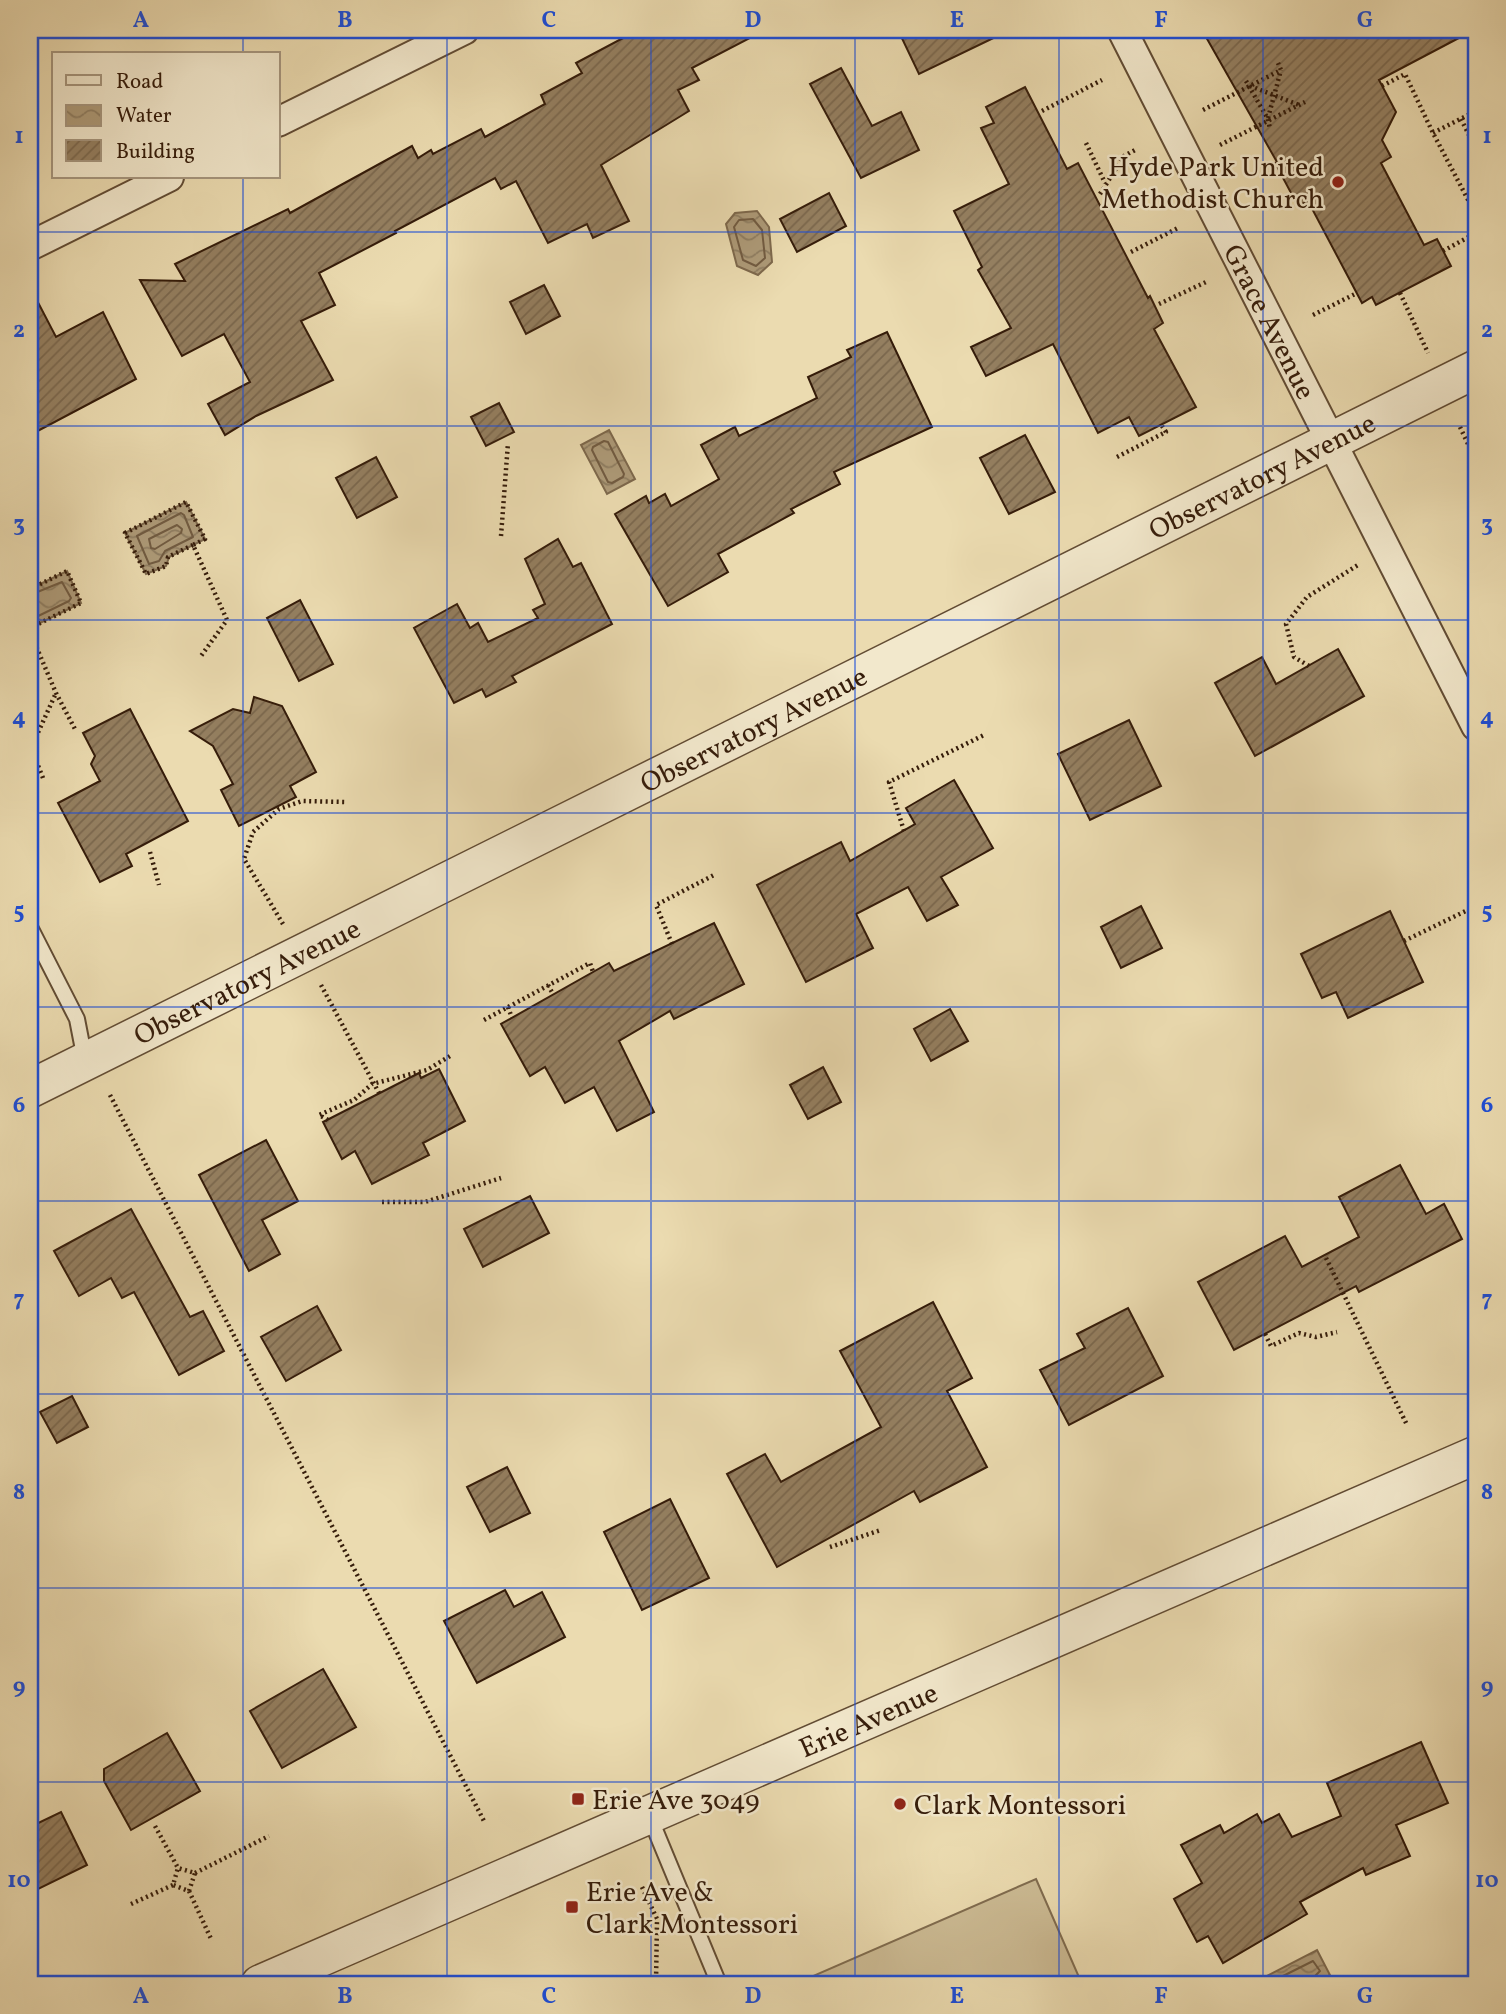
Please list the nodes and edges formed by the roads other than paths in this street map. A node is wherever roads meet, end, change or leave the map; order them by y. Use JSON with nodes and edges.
{"nodes":[{"id":1,"x":464,"y":30,"type":"edge"},
{"id":2,"x":1122,"y":30,"type":"edge"},
{"id":3,"x":280,"y":121,"type":"edge"},
{"id":4,"x":167,"y":178,"type":"edge"},
{"id":5,"x":30,"y":246,"type":"edge"},
{"id":6,"x":1476,"y":369,"type":"edge"},
{"id":7,"x":1332,"y":441,"type":"junction"},
{"id":8,"x":1476,"y":726,"type":"edge"},
{"id":9,"x":30,"y":927,"type":"edge"},
{"id":10,"x":86,"y":1061,"type":"junction"},
{"id":11,"x":30,"y":1089,"type":"edge"},
{"id":12,"x":1476,"y":1455,"type":"edge"},
{"id":13,"x":649,"y":1814,"type":"junction"},
{"id":14,"x":260,"y":1984,"type":"edge"},
{"id":15,"x":719,"y":1984,"type":"edge"}],
"edges":[{"from":1,"to":3,"type":"street"},
{"from":2,"to":7,"type":"street","name":"Grace Avenue"},
{"from":4,"to":5,"type":"street"},
{"from":6,"to":7,"type":"street","name":"Observatory Avenue"},
{"from":7,"to":8,"type":"street","name":"Grace Avenue"},
{"from":7,"to":10,"type":"street","name":"Observatory Avenue"},
{"from":9,"to":10,"type":"lane"},
{"from":10,"to":11,"type":"street","name":"Observatory Avenue"},
{"from":12,"to":13,"type":"street","name":"Erie Avenue"},
{"from":13,"to":14,"type":"street","name":"Erie Avenue"},
{"from":13,"to":15,"type":"lane"}]}
